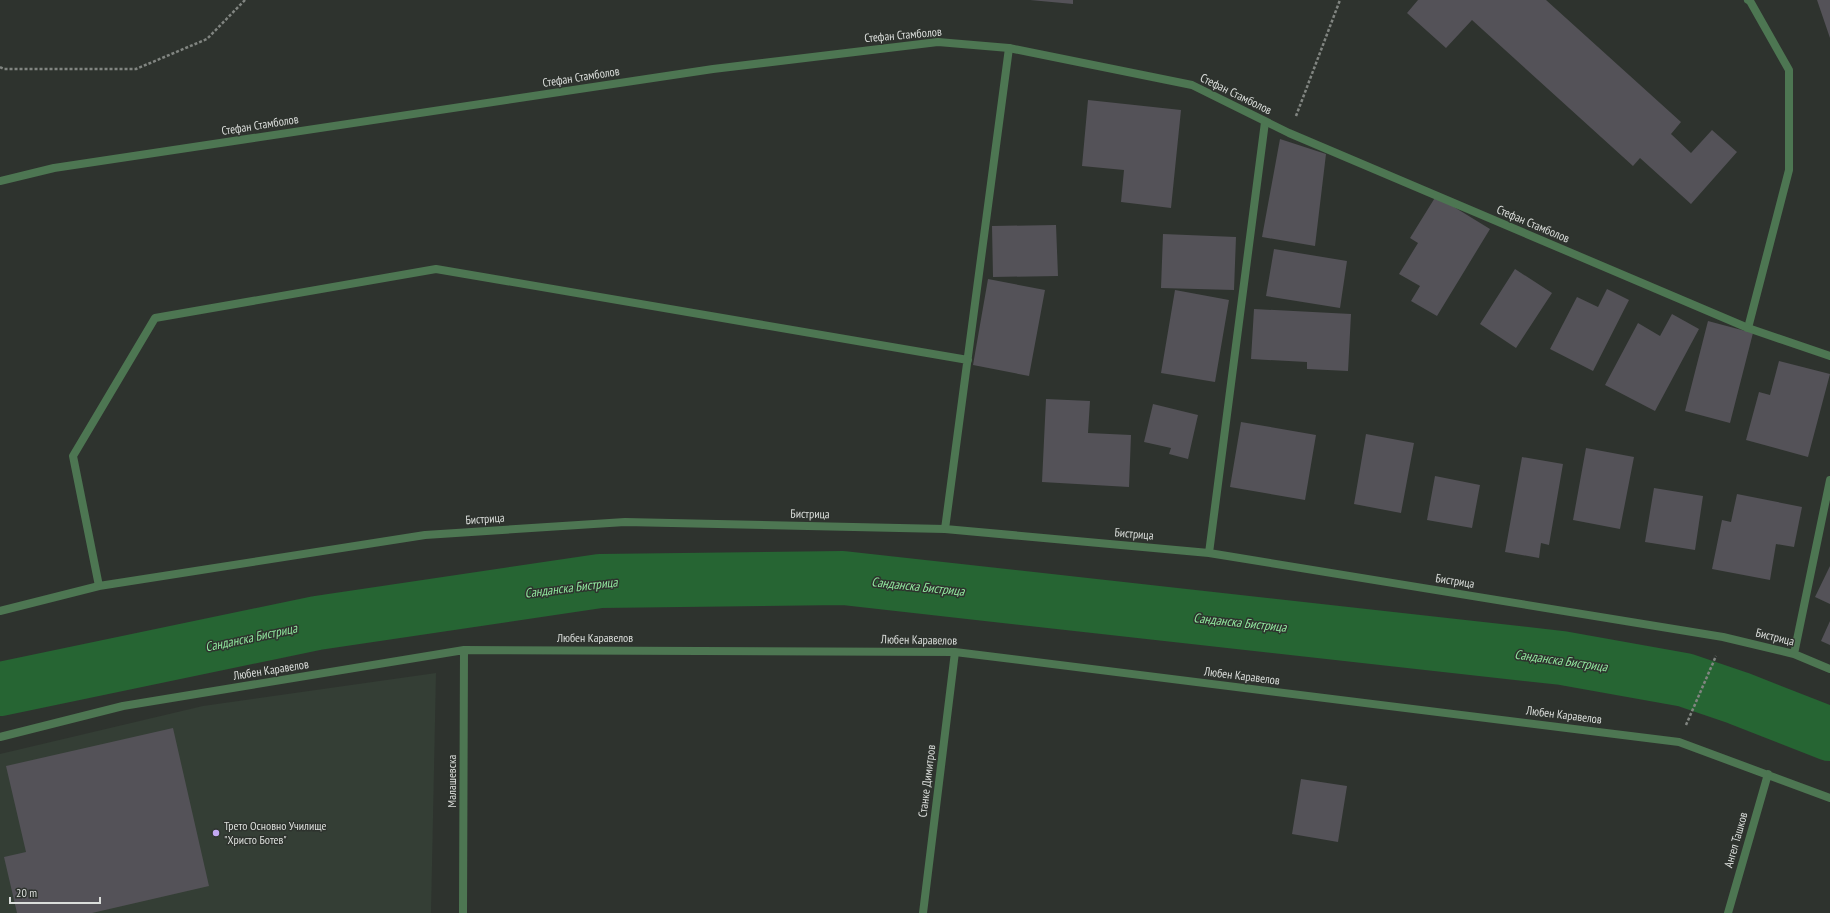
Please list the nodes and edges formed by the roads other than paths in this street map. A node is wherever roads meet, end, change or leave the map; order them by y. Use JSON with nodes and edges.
{"nodes":[{"id":1,"x":1748,"y":0,"type":"edge"},
{"id":2,"x":1009,"y":48,"type":"junction"},
{"id":3,"x":1265,"y":122,"type":"junction"},
{"id":4,"x":0,"y":180,"type":"edge"},
{"id":5,"x":1748,"y":328,"type":"junction"},
{"id":6,"x":1830,"y":356,"type":"edge"},
{"id":7,"x":968,"y":360,"type":"junction"},
{"id":8,"x":1830,"y":480,"type":"edge"},
{"id":9,"x":945,"y":528,"type":"junction"},
{"id":10,"x":1209,"y":553,"type":"junction"},
{"id":11,"x":99,"y":586,"type":"junction"},
{"id":12,"x":0,"y":610,"type":"edge"},
{"id":13,"x":464,"y":650,"type":"junction"},
{"id":14,"x":954,"y":652,"type":"junction"},
{"id":15,"x":1794,"y":654,"type":"junction"},
{"id":16,"x":1830,"y":669,"type":"edge"},
{"id":17,"x":0,"y":737,"type":"edge"},
{"id":18,"x":1768,"y":774,"type":"junction"},
{"id":19,"x":1830,"y":798,"type":"edge"},
{"id":20,"x":463,"y":913,"type":"edge"},
{"id":21,"x":923,"y":913,"type":"edge"},
{"id":22,"x":1728,"y":913,"type":"edge"}],
"edges":[{"from":1,"to":5,"type":"street"},
{"from":2,"to":3,"type":"street","name":"Стефан Стамболов"},
{"from":2,"to":4,"type":"street","name":"Стефан Стамболов"},
{"from":2,"to":7,"type":"street"},
{"from":3,"to":5,"type":"street","name":"Стефан Стамболов"},
{"from":3,"to":10,"type":"street"},
{"from":5,"to":6,"type":"street","name":"Стефан Стамболов"},
{"from":7,"to":9,"type":"street"},
{"from":7,"to":11,"type":"street"},
{"from":8,"to":15,"type":"street"},
{"from":9,"to":10,"type":"street","name":"Бистрица"},
{"from":9,"to":11,"type":"street","name":"Бистрица"},
{"from":10,"to":15,"type":"street","name":"Бистрица"},
{"from":11,"to":12,"type":"street","name":"Бистрица"},
{"from":13,"to":14,"type":"street","name":"Любен Каравелов"},
{"from":13,"to":17,"type":"street","name":"Любен Каравелов"},
{"from":13,"to":20,"type":"street","name":"Малашевска"},
{"from":14,"to":18,"type":"street","name":"Любен Каравелов"},
{"from":14,"to":21,"type":"street","name":"Станке Димитров"},
{"from":15,"to":16,"type":"street","name":"Бистрица"},
{"from":18,"to":19,"type":"street","name":"Любен Каравелов"},
{"from":18,"to":22,"type":"street","name":"Ангел Ташков"}]}
